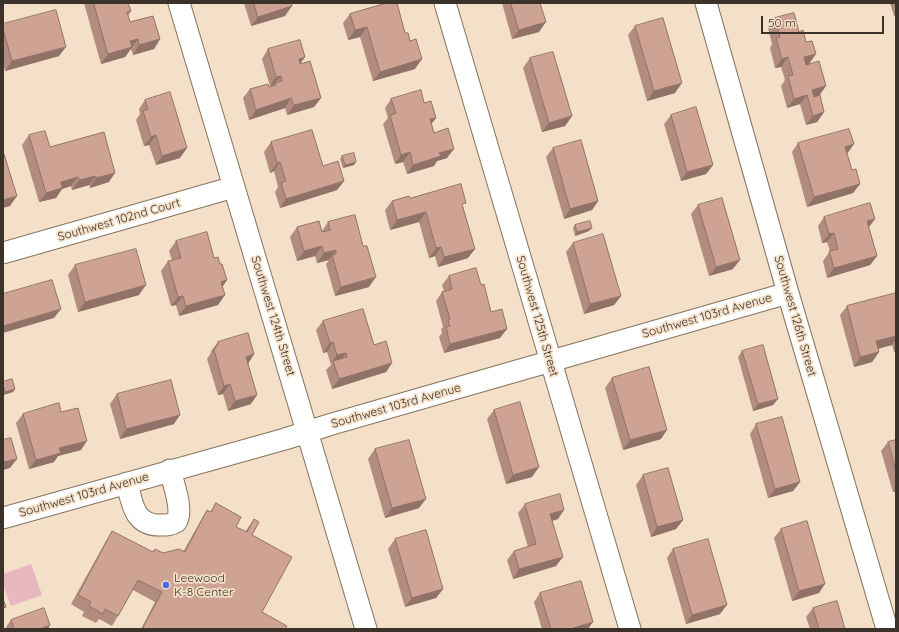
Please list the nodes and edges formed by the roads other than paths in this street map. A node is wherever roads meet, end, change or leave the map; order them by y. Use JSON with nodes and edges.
{"nodes":[{"id":1,"x":179,"y":3,"type":"edge"},
{"id":2,"x":445,"y":3,"type":"edge"},
{"id":3,"x":706,"y":3,"type":"edge"},
{"id":4,"x":234,"y":187,"type":"junction"},
{"id":5,"x":3,"y":253,"type":"edge"},
{"id":6,"x":788,"y":293,"type":"junction"},
{"id":7,"x":551,"y":361,"type":"junction"},
{"id":8,"x":307,"y":432,"type":"junction"},
{"id":9,"x":170,"y":470,"type":"junction"},
{"id":10,"x":127,"y":483,"type":"junction"},
{"id":11,"x":3,"y":518,"type":"edge"},
{"id":12,"x":366,"y":629,"type":"edge"},
{"id":13,"x":630,"y":629,"type":"edge"},
{"id":14,"x":886,"y":629,"type":"edge"}],
"edges":[{"from":1,"to":4,"type":"street","name":"Southwest 124th Street"},
{"from":2,"to":7,"type":"street","name":"Southwest 125th Street"},
{"from":3,"to":6,"type":"street","name":"Southwest 126th Street"},
{"from":4,"to":5,"type":"street","name":"Southwest 102nd Court"},
{"from":4,"to":8,"type":"street","name":"Southwest 124th Street"},
{"from":6,"to":7,"type":"street","name":"Southwest 103rd Avenue"},
{"from":6,"to":14,"type":"street","name":"Southwest 126th Street"},
{"from":7,"to":8,"type":"street","name":"Southwest 103rd Avenue"},
{"from":7,"to":13,"type":"street","name":"Southwest 125th Street"},
{"from":8,"to":9,"type":"street","name":"Southwest 103rd Avenue"},
{"from":8,"to":12,"type":"street","name":"Southwest 124th Street"},
{"from":9,"to":10,"type":"street","name":"Southwest 103rd Avenue"},
{"from":9,"to":10,"type":"street"},
{"from":10,"to":11,"type":"street","name":"Southwest 103rd Avenue"}]}
